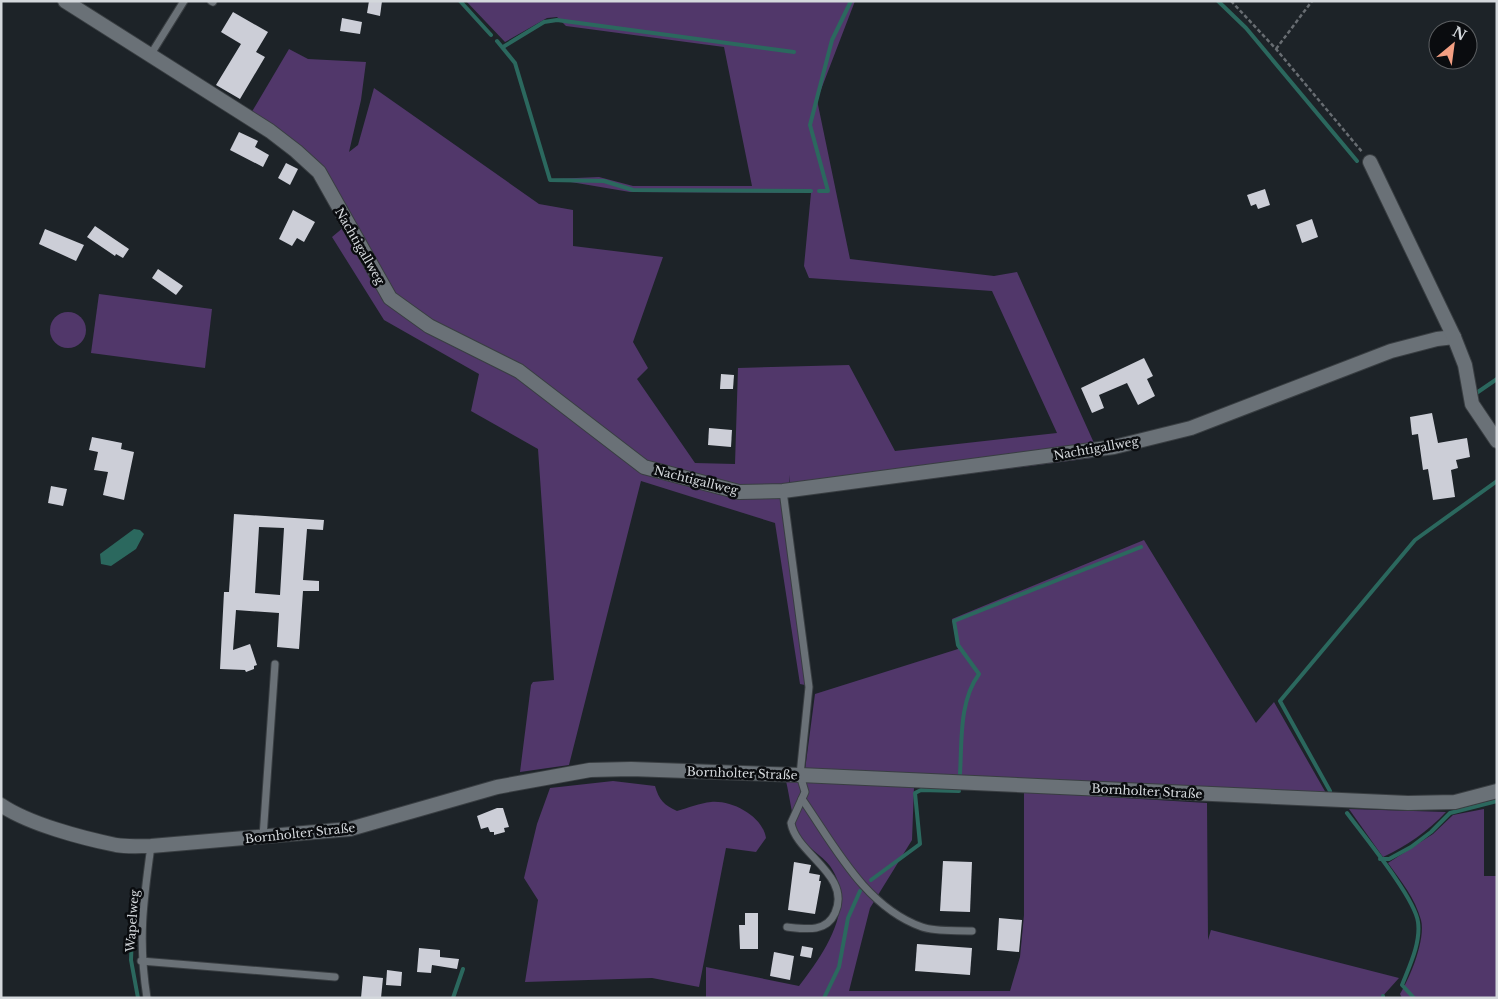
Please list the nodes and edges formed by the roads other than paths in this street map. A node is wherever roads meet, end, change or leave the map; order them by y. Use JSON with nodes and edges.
{"nodes":[{"id":1,"x":65,"y":1,"type":"edge"},
{"id":2,"x":184,"y":1,"type":"edge"},
{"id":3,"x":151,"y":54,"type":"junction"},
{"id":4,"x":1370,"y":162,"type":"road end"},
{"id":5,"x":1454,"y":337,"type":"junction"},
{"id":6,"x":1497,"y":441,"type":"edge"},
{"id":7,"x":783,"y":491,"type":"junction"},
{"id":8,"x":275,"y":664,"type":"dead end"},
{"id":9,"x":800,"y":775,"type":"junction"},
{"id":10,"x":1497,"y":791,"type":"edge"},
{"id":11,"x":802,"y":799,"type":"junction"},
{"id":12,"x":1,"y":805,"type":"edge"},
{"id":13,"x":263,"y":837,"type":"junction"},
{"id":14,"x":151,"y":846,"type":"junction"},
{"id":15,"x":787,"y":927,"type":"dead end"},
{"id":16,"x":972,"y":931,"type":"dead end"},
{"id":17,"x":141,"y":961,"type":"junction"},
{"id":18,"x":335,"y":977,"type":"dead end"},
{"id":19,"x":147,"y":998,"type":"edge"}],
"edges":[{"from":1,"to":3,"type":"street","name":"Nachtigallweg"},
{"from":2,"to":3,"type":"lane"},
{"from":3,"to":7,"type":"street","name":"Nachtigallweg"},
{"from":4,"to":5,"type":"street"},
{"from":5,"to":6,"type":"street"},
{"from":5,"to":7,"type":"street","name":"Nachtigallweg"},
{"from":7,"to":9,"type":"lane"},
{"from":8,"to":13,"type":"lane"},
{"from":9,"to":10,"type":"street","name":"Bornholter Straße"},
{"from":9,"to":11,"type":"lane"},
{"from":9,"to":13,"type":"street","name":"Bornholter Straße"},
{"from":11,"to":15,"type":"lane"},
{"from":11,"to":16,"type":"lane"},
{"from":12,"to":14,"type":"street","name":"Bornholter Straße"},
{"from":13,"to":14,"type":"street","name":"Bornholter Straße"},
{"from":14,"to":17,"type":"lane","name":"Wapelweg"},
{"from":17,"to":18,"type":"lane"},
{"from":17,"to":19,"type":"lane","name":"Wapelweg"}]}
